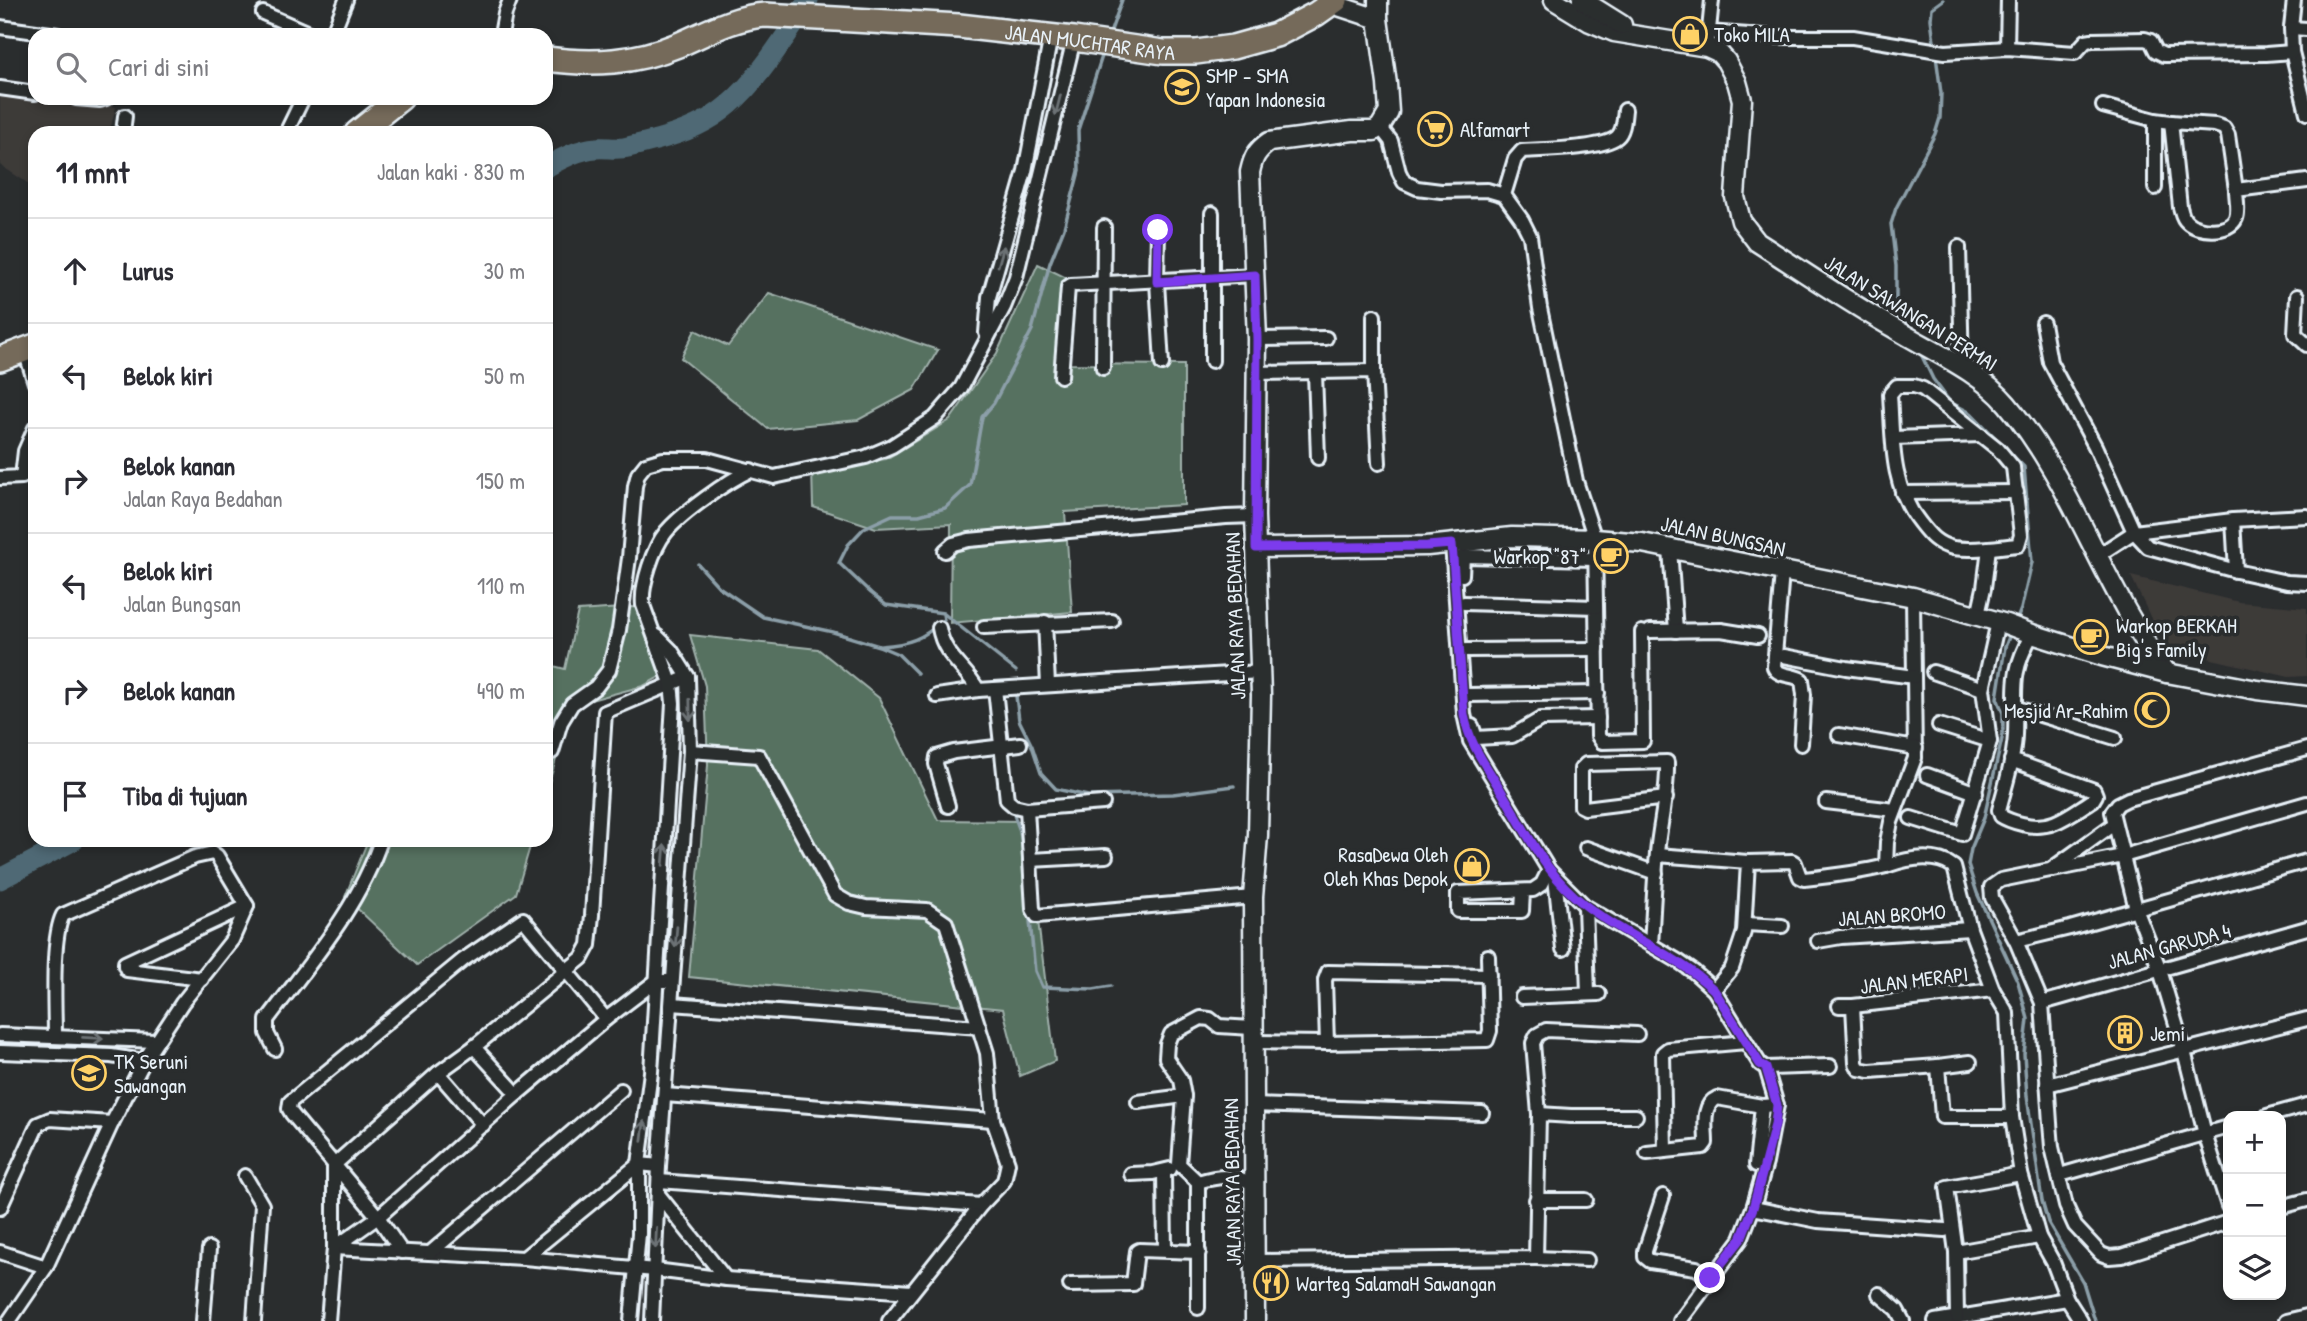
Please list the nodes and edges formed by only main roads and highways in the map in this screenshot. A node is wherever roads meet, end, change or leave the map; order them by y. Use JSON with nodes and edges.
{"nodes":[{"id":1,"x":1334,"y":2,"type":"edge"},
{"id":2,"x":807,"y":13,"type":"edge"},
{"id":3,"x":553,"y":59,"type":"edge"},
{"id":4,"x":392,"y":105,"type":"edge"},
{"id":5,"x":366,"y":126,"type":"edge"},
{"id":6,"x":28,"y":350,"type":"edge"},
{"id":7,"x":0,"y":359,"type":"edge"}],
"edges":[{"from":1,"to":2,"type":"highway","name":"JALAN MUCHTAR RAYA"},
{"from":2,"to":3,"type":"highway","name":"JALAN MUCHTAR RAYA"},
{"from":4,"to":5,"type":"highway"},
{"from":6,"to":7,"type":"highway"}]}
